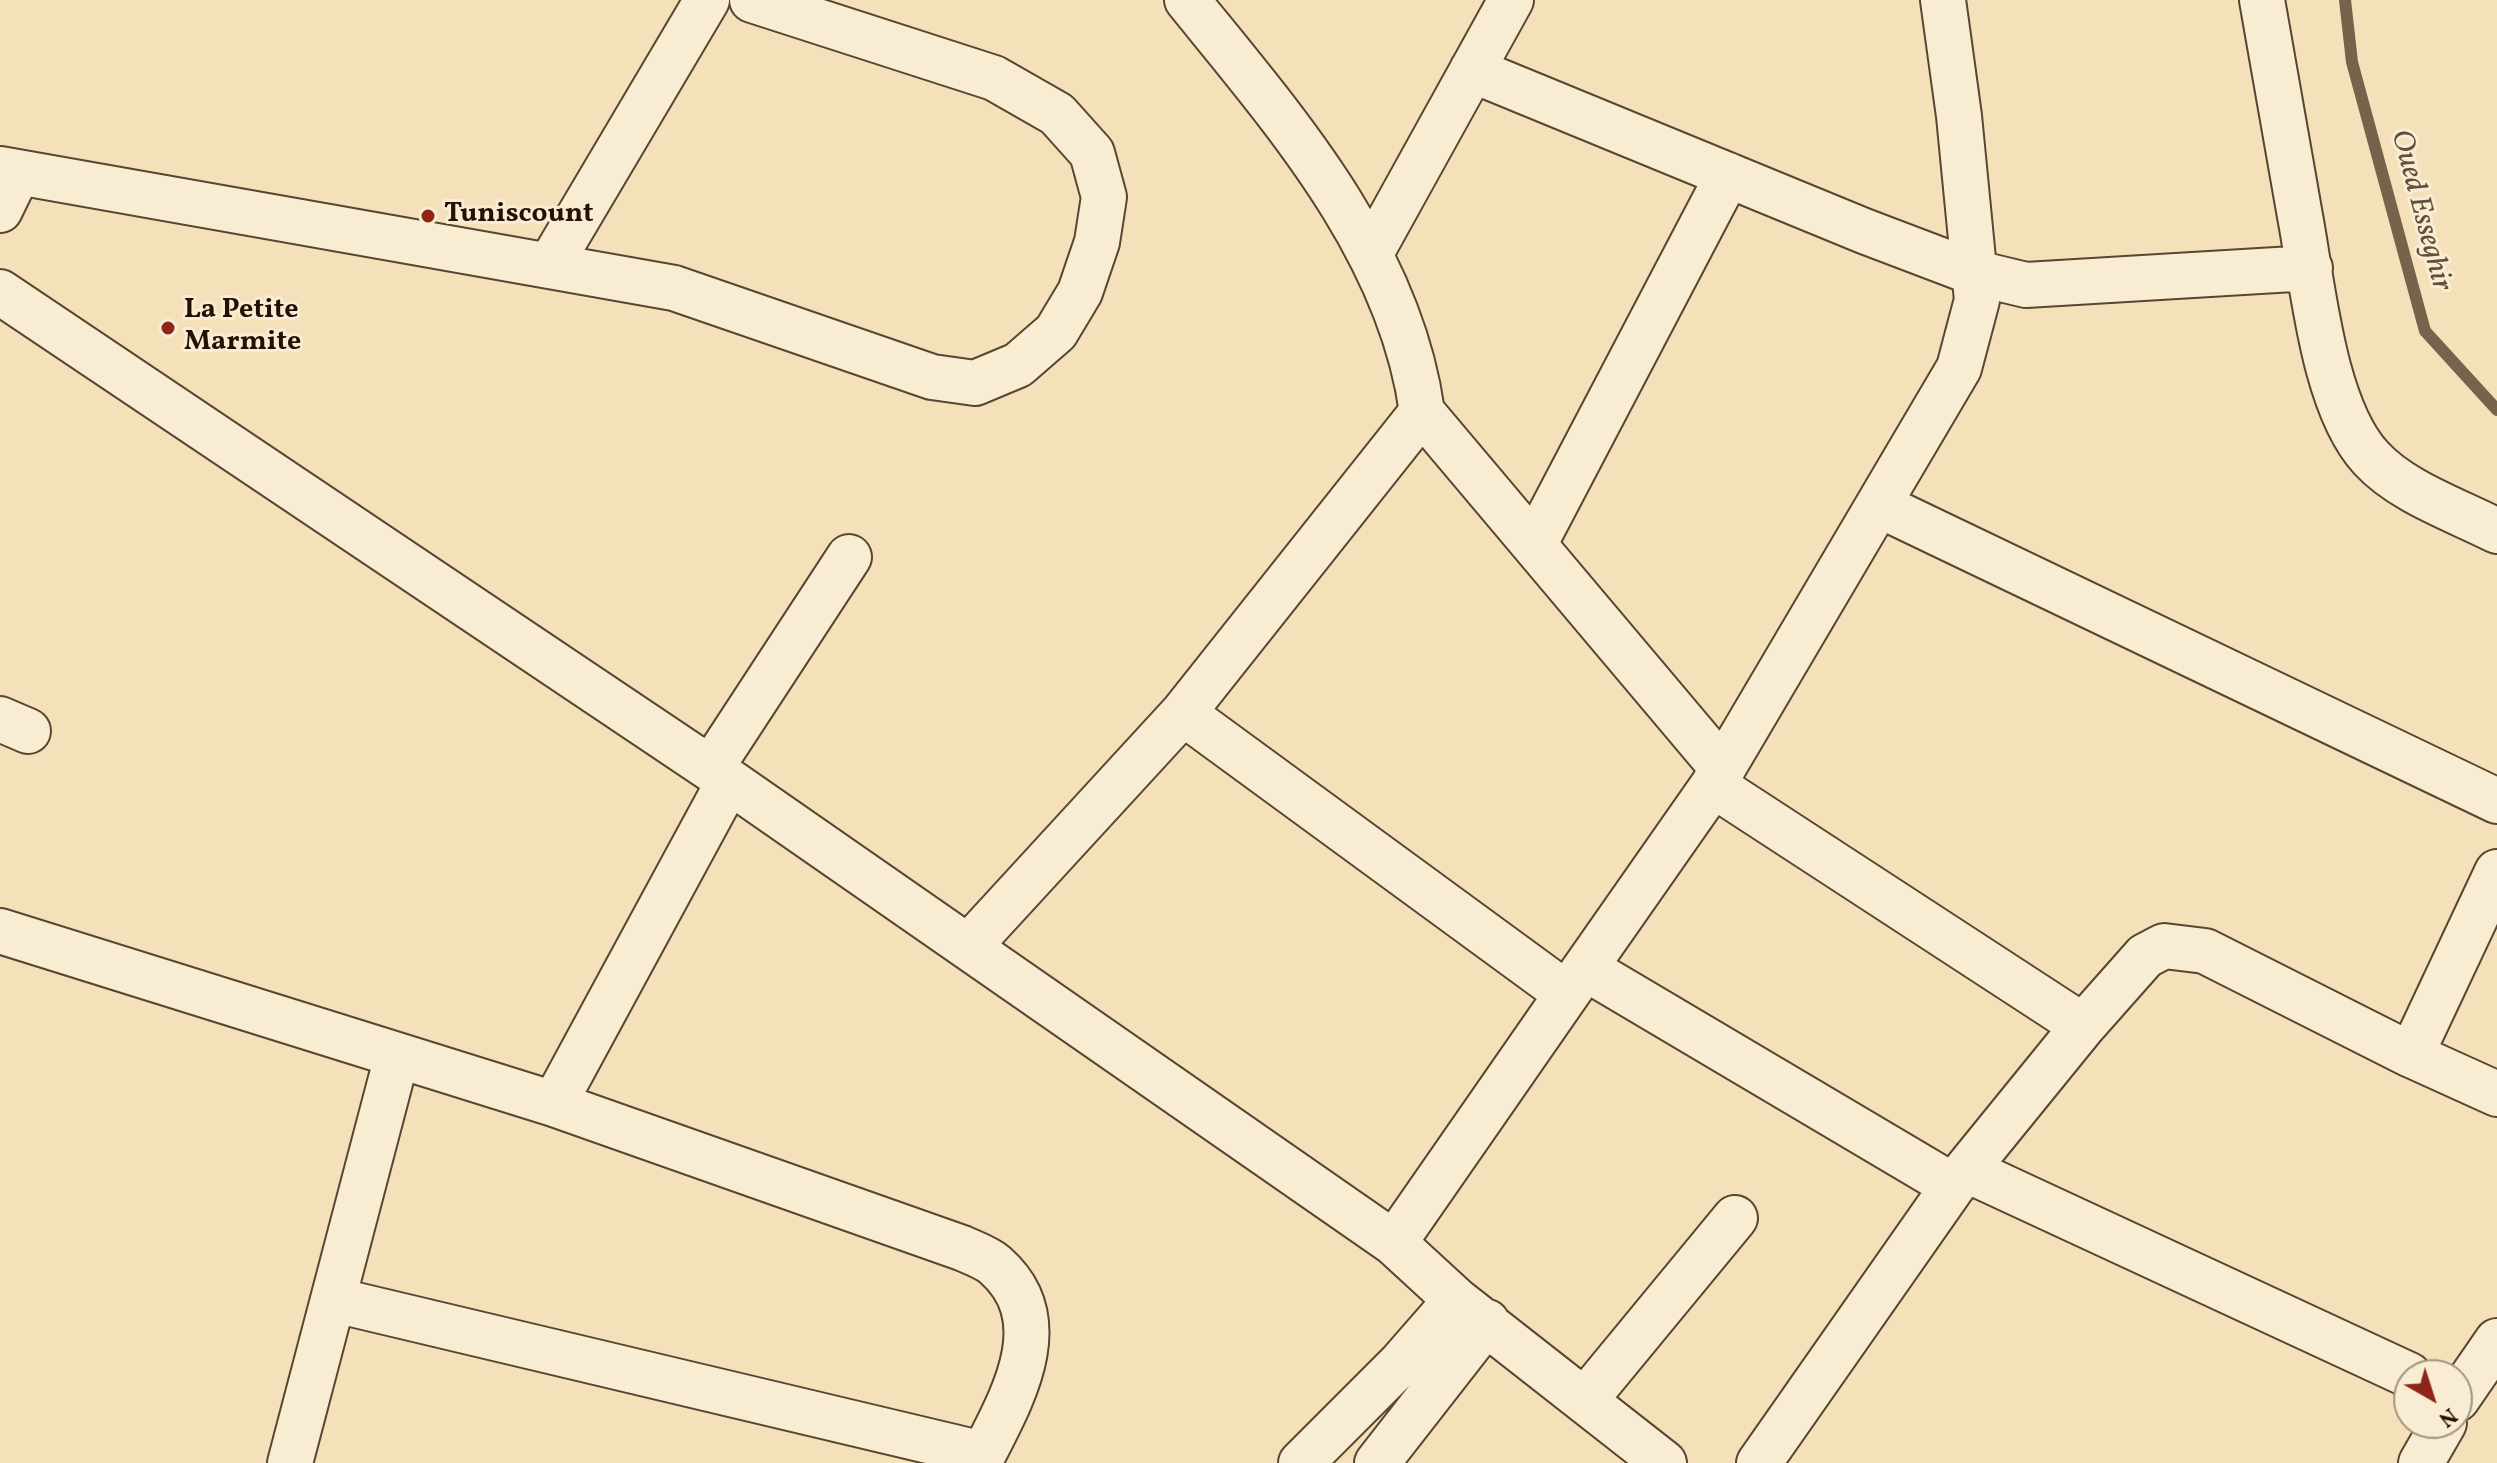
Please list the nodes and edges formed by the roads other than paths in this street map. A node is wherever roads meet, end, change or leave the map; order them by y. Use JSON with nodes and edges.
{"nodes":[{"id":1,"x":707,"y":0,"type":"edge"},
{"id":2,"x":752,"y":0,"type":"edge"},
{"id":3,"x":1187,"y":0,"type":"edge"},
{"id":4,"x":1511,"y":0,"type":"edge"},
{"id":5,"x":1943,"y":0,"type":"edge"},
{"id":6,"x":2262,"y":0,"type":"edge"},
{"id":7,"x":1472,"y":70,"type":"junction"},
{"id":8,"x":1728,"y":175,"type":"junction"},
{"id":9,"x":6,"y":184,"type":"edge"},
{"id":10,"x":1371,"y":253,"type":"junction"},
{"id":11,"x":550,"y":265,"type":"junction"},
{"id":12,"x":2310,"y":268,"type":"junction"},
{"id":13,"x":1972,"y":272,"type":"junction"},
{"id":14,"x":0,"y":292,"type":"edge"},
{"id":15,"x":1422,"y":412,"type":"junction"},
{"id":16,"x":1879,"y":505,"type":"junction"},
{"id":17,"x":2497,"y":531,"type":"edge"},
{"id":18,"x":1534,"y":545,"type":"junction"},
{"id":19,"x":849,"y":557,"type":"dead end"},
{"id":20,"x":1183,"y":713,"type":"junction"},
{"id":21,"x":720,"y":774,"type":"junction"},
{"id":22,"x":1718,"y":777,"type":"junction"},
{"id":23,"x":2497,"y":801,"type":"edge"},
{"id":24,"x":2497,"y":872,"type":"edge"},
{"id":25,"x":0,"y":931,"type":"edge"},
{"id":26,"x":968,"y":947,"type":"junction"},
{"id":27,"x":1576,"y":981,"type":"junction"},
{"id":28,"x":2083,"y":1026,"type":"junction"},
{"id":29,"x":2411,"y":1055,"type":"junction"},
{"id":30,"x":397,"y":1056,"type":"junction"},
{"id":31,"x":2497,"y":1094,"type":"edge"},
{"id":32,"x":554,"y":1104,"type":"junction"},
{"id":33,"x":1960,"y":1178,"type":"junction"},
{"id":34,"x":1735,"y":1218,"type":"dead end"},
{"id":35,"x":1394,"y":1243,"type":"junction"},
{"id":36,"x":335,"y":1300,"type":"junction"},
{"id":37,"x":1471,"y":1311,"type":"junction"},
{"id":38,"x":2497,"y":1341,"type":"edge"},
{"id":39,"x":2393,"y":1368,"type":"edge"},
{"id":40,"x":2473,"y":1375,"type":"edge"},
{"id":41,"x":1585,"y":1400,"type":"junction"},
{"id":42,"x":2435,"y":1439,"type":"edge"},
{"id":43,"x":981,"y":1458,"type":"edge"},
{"id":44,"x":290,"y":1463,"type":"edge"},
{"id":45,"x":1301,"y":1463,"type":"edge"},
{"id":46,"x":1377,"y":1463,"type":"edge"},
{"id":47,"x":1664,"y":1463,"type":"edge"},
{"id":48,"x":1759,"y":1463,"type":"edge"},
{"id":49,"x":2421,"y":1463,"type":"edge"}],
"edges":[{"from":1,"to":11,"type":"street"},
{"from":2,"to":11,"type":"street"},
{"from":3,"to":10,"type":"street"},
{"from":4,"to":7,"type":"street"},
{"from":5,"to":13,"type":"street"},
{"from":6,"to":12,"type":"street"},
{"from":7,"to":8,"type":"street"},
{"from":7,"to":10,"type":"street"},
{"from":8,"to":13,"type":"street"},
{"from":8,"to":18,"type":"street"},
{"from":9,"to":11,"type":"street"},
{"from":10,"to":15,"type":"street"},
{"from":12,"to":13,"type":"street"},
{"from":12,"to":17,"type":"street"},
{"from":13,"to":16,"type":"street"},
{"from":14,"to":21,"type":"street"},
{"from":15,"to":18,"type":"street"},
{"from":15,"to":20,"type":"street"},
{"from":16,"to":22,"type":"street"},
{"from":16,"to":23,"type":"street"},
{"from":18,"to":22,"type":"street"},
{"from":19,"to":21,"type":"street"},
{"from":20,"to":26,"type":"street"},
{"from":20,"to":27,"type":"street"},
{"from":21,"to":26,"type":"street"},
{"from":21,"to":32,"type":"street"},
{"from":22,"to":27,"type":"street"},
{"from":22,"to":28,"type":"street"},
{"from":24,"to":29,"type":"street"},
{"from":25,"to":30,"type":"street"},
{"from":26,"to":35,"type":"street"},
{"from":27,"to":33,"type":"street"},
{"from":27,"to":35,"type":"street"},
{"from":28,"to":29,"type":"street"},
{"from":28,"to":33,"type":"street"},
{"from":29,"to":31,"type":"street"},
{"from":30,"to":32,"type":"street"},
{"from":30,"to":36,"type":"street"},
{"from":32,"to":43,"type":"street"},
{"from":33,"to":39,"type":"street"},
{"from":33,"to":48,"type":"street"},
{"from":34,"to":41,"type":"street"},
{"from":35,"to":37,"type":"street"},
{"from":36,"to":43,"type":"street"},
{"from":36,"to":44,"type":"street"},
{"from":37,"to":41,"type":"street"},
{"from":37,"to":45,"type":"street"},
{"from":37,"to":46,"type":"street"},
{"from":38,"to":40,"type":"street"},
{"from":41,"to":47,"type":"street"},
{"from":42,"to":49,"type":"street"}]}
